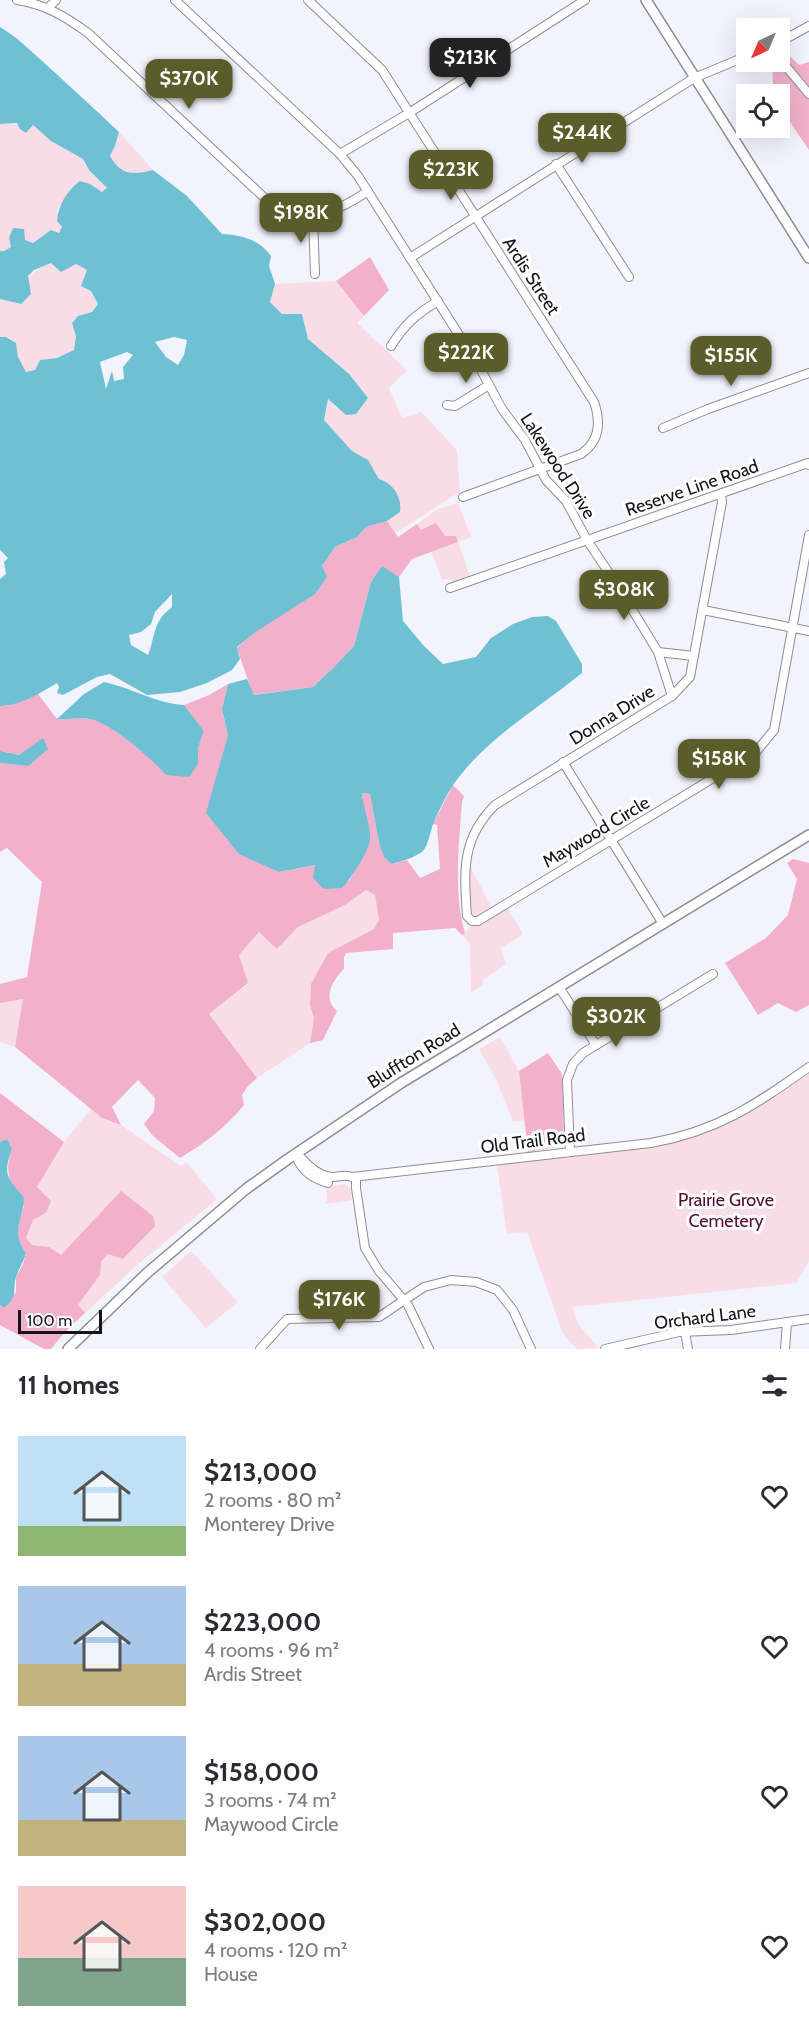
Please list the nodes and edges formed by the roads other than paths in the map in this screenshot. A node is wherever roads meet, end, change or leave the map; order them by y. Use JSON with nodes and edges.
{"nodes":[{"id":1,"x":17,"y":0,"type":"edge"},
{"id":2,"x":56,"y":0,"type":"edge"},
{"id":3,"x":176,"y":0,"type":"edge"},
{"id":4,"x":308,"y":0,"type":"edge"},
{"id":5,"x":585,"y":0,"type":"edge"},
{"id":6,"x":646,"y":0,"type":"edge"},
{"id":7,"x":48,"y":8,"type":"junction"},
{"id":8,"x":809,"y":26,"type":"edge"},
{"id":9,"x":790,"y":36,"type":"edge"},
{"id":10,"x":736,"y":61,"type":"edge"},
{"id":11,"x":790,"y":70,"type":"edge"},
{"id":12,"x":694,"y":78,"type":"junction"},
{"id":13,"x":809,"y":94,"type":"edge"},
{"id":14,"x":410,"y":113,"type":"junction"},
{"id":15,"x":340,"y":154,"type":"junction"},
{"id":16,"x":556,"y":164,"type":"junction"},
{"id":17,"x":368,"y":191,"type":"junction"},
{"id":18,"x":313,"y":215,"type":"junction"},
{"id":19,"x":475,"y":216,"type":"junction"},
{"id":20,"x":410,"y":258,"type":"junction"},
{"id":21,"x":809,"y":258,"type":"edge"},
{"id":22,"x":315,"y":273,"type":"dead end"},
{"id":23,"x":629,"y":277,"type":"dead end"},
{"id":24,"x":438,"y":301,"type":"junction"},
{"id":25,"x":391,"y":346,"type":"dead end"},
{"id":26,"x":809,"y":373,"type":"edge"},
{"id":27,"x":489,"y":385,"type":"junction"},
{"id":28,"x":447,"y":405,"type":"dead end"},
{"id":29,"x":663,"y":428,"type":"dead end"},
{"id":30,"x":808,"y":464,"type":"edge"},
{"id":31,"x":541,"y":470,"type":"junction"},
{"id":32,"x":721,"y":494,"type":"junction"},
{"id":33,"x":463,"y":498,"type":"dead end"},
{"id":34,"x":809,"y":534,"type":"edge"},
{"id":35,"x":587,"y":540,"type":"junction"},
{"id":36,"x":450,"y":588,"type":"dead end"},
{"id":37,"x":703,"y":610,"type":"junction"},
{"id":38,"x":792,"y":628,"type":"junction"},
{"id":39,"x":809,"y":631,"type":"edge"},
{"id":40,"x":658,"y":652,"type":"junction"},
{"id":41,"x":694,"y":656,"type":"junction"},
{"id":42,"x":672,"y":696,"type":"junction"},
{"id":43,"x":563,"y":762,"type":"junction"},
{"id":44,"x":809,"y":835,"type":"edge"},
{"id":45,"x":611,"y":840,"type":"junction"},
{"id":46,"x":472,"y":921,"type":"joint"},
{"id":47,"x":663,"y":924,"type":"junction"},
{"id":48,"x":713,"y":974,"type":"dead end"},
{"id":49,"x":559,"y":987,"type":"junction"},
{"id":50,"x":596,"y":1045,"type":"junction"},
{"id":51,"x":809,"y":1067,"type":"edge"},
{"id":52,"x":570,"y":1152,"type":"junction"},
{"id":53,"x":296,"y":1153,"type":"junction"},
{"id":54,"x":354,"y":1177,"type":"junction"},
{"id":55,"x":328,"y":1183,"type":"dead end"},
{"id":56,"x":404,"y":1299,"type":"junction"},
{"id":57,"x":809,"y":1319,"type":"edge"},
{"id":58,"x":787,"y":1322,"type":"junction"},
{"id":59,"x":685,"y":1332,"type":"junction"},
{"id":60,"x":68,"y":1349,"type":"edge"},
{"id":61,"x":260,"y":1349,"type":"edge"},
{"id":62,"x":429,"y":1349,"type":"edge"},
{"id":63,"x":531,"y":1349,"type":"edge"},
{"id":64,"x":605,"y":1349,"type":"edge"},
{"id":65,"x":688,"y":1349,"type":"edge"},
{"id":66,"x":785,"y":1349,"type":"edge"}],
"edges":[{"from":1,"to":7,"type":"street"},
{"from":2,"to":7,"type":"street"},
{"from":3,"to":15,"type":"street","name":"Lakewood Drive"},
{"from":4,"to":14,"type":"street","name":"Ardis Street"},
{"from":5,"to":14,"type":"street"},
{"from":6,"to":12,"type":"main road"},
{"from":7,"to":18,"type":"street"},
{"from":8,"to":9,"type":"street"},
{"from":10,"to":12,"type":"street"},
{"from":11,"to":13,"type":"street"},
{"from":12,"to":16,"type":"street"},
{"from":12,"to":21,"type":"main road"},
{"from":14,"to":15,"type":"street"},
{"from":14,"to":19,"type":"street","name":"Ardis Street"},
{"from":15,"to":17,"type":"street","name":"Lakewood Drive"},
{"from":16,"to":19,"type":"street"},
{"from":16,"to":23,"type":"street"},
{"from":17,"to":18,"type":"street"},
{"from":17,"to":20,"type":"street","name":"Lakewood Drive"},
{"from":18,"to":22,"type":"street"},
{"from":19,"to":20,"type":"street"},
{"from":19,"to":31,"type":"street","name":"Ardis Street"},
{"from":20,"to":24,"type":"street","name":"Lakewood Drive"},
{"from":24,"to":25,"type":"street"},
{"from":24,"to":27,"type":"street","name":"Lakewood Drive"},
{"from":26,"to":29,"type":"street"},
{"from":27,"to":28,"type":"street"},
{"from":27,"to":31,"type":"street","name":"Lakewood Drive"},
{"from":30,"to":32,"type":"street","name":"Reserve Line Road"},
{"from":31,"to":33,"type":"street"},
{"from":31,"to":35,"type":"street","name":"Lakewood Drive"},
{"from":32,"to":35,"type":"street","name":"Reserve Line Road"},
{"from":32,"to":37,"type":"street","name":"Donna Drive"},
{"from":34,"to":38,"type":"street","name":"Maywood Circle"},
{"from":35,"to":36,"type":"street","name":"Reserve Line Road"},
{"from":35,"to":40,"type":"street","name":"Lakewood Drive"},
{"from":37,"to":38,"type":"street"},
{"from":37,"to":41,"type":"street","name":"Donna Drive"},
{"from":38,"to":39,"type":"street"},
{"from":38,"to":45,"type":"street","name":"Maywood Circle"},
{"from":40,"to":41,"type":"street"},
{"from":40,"to":42,"type":"street","name":"Lakewood Drive"},
{"from":41,"to":42,"type":"street","name":"Donna Drive"},
{"from":42,"to":43,"type":"street","name":"Donna Drive"},
{"from":43,"to":45,"type":"street"},
{"from":43,"to":46,"type":"street","name":"Donna Drive"},
{"from":44,"to":47,"type":"main road","name":"Bluffton Road"},
{"from":45,"to":46,"type":"street","name":"Maywood Circle"},
{"from":45,"to":47,"type":"street"},
{"from":47,"to":49,"type":"main road","name":"Bluffton Road"},
{"from":48,"to":50,"type":"street"},
{"from":49,"to":50,"type":"street"},
{"from":49,"to":53,"type":"main road","name":"Bluffton Road"},
{"from":50,"to":52,"type":"street"},
{"from":51,"to":52,"type":"street","name":"Old Trail Road"},
{"from":52,"to":54,"type":"street","name":"Old Trail Road"},
{"from":53,"to":54,"type":"street","name":"Old Trail Road"},
{"from":53,"to":55,"type":"street"},
{"from":53,"to":60,"type":"main road","name":"Bluffton Road"},
{"from":54,"to":56,"type":"street"},
{"from":56,"to":61,"type":"street"},
{"from":56,"to":62,"type":"street"},
{"from":56,"to":63,"type":"street"},
{"from":57,"to":58,"type":"street","name":"Orchard Lane"},
{"from":58,"to":59,"type":"street","name":"Orchard Lane"},
{"from":58,"to":66,"type":"street"},
{"from":59,"to":64,"type":"street","name":"Orchard Lane"},
{"from":59,"to":65,"type":"street"}]}
